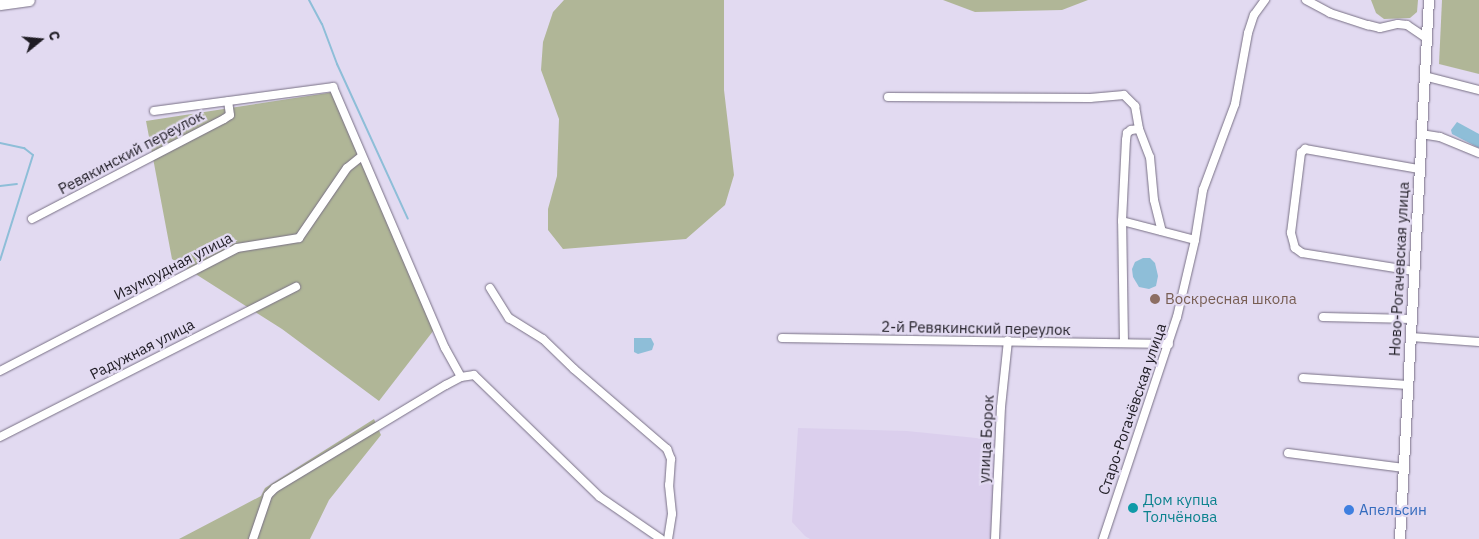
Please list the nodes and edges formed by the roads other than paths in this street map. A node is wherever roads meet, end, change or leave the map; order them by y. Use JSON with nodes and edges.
{"nodes":[{"id":1,"x":29,"y":0,"type":"edge"},
{"id":2,"x":1265,"y":0,"type":"edge"},
{"id":3,"x":1306,"y":0,"type":"edge"},
{"id":4,"x":1429,"y":0,"type":"edge"},
{"id":5,"x":0,"y":4,"type":"edge"},
{"id":6,"x":1426,"y":38,"type":"junction"},
{"id":7,"x":1424,"y":76,"type":"junction"},
{"id":8,"x":1479,"y":90,"type":"edge"},
{"id":9,"x":888,"y":96,"type":"dead end"},
{"id":10,"x":228,"y":101,"type":"junction"},
{"id":11,"x":154,"y":111,"type":"dead end"},
{"id":12,"x":1139,"y":129,"type":"junction"},
{"id":13,"x":1421,"y":134,"type":"junction"},
{"id":14,"x":1479,"y":153,"type":"edge"},
{"id":15,"x":362,"y":156,"type":"junction"},
{"id":16,"x":1419,"y":169,"type":"junction"},
{"id":17,"x":32,"y":219,"type":"dead end"},
{"id":18,"x":1122,"y":221,"type":"junction"},
{"id":19,"x":1162,"y":231,"type":"junction"},
{"id":20,"x":1195,"y":240,"type":"junction"},
{"id":21,"x":1414,"y":272,"type":"junction"},
{"id":22,"x":296,"y":287,"type":"dead end"},
{"id":23,"x":490,"y":288,"type":"dead end"},
{"id":24,"x":1323,"y":317,"type":"dead end"},
{"id":25,"x":1412,"y":319,"type":"junction"},
{"id":26,"x":1411,"y":337,"type":"junction"},
{"id":27,"x":782,"y":338,"type":"dead end"},
{"id":28,"x":1008,"y":340,"type":"junction"},
{"id":29,"x":1479,"y":342,"type":"edge"},
{"id":30,"x":1124,"y":343,"type":"junction"},
{"id":31,"x":1169,"y":344,"type":"junction"},
{"id":32,"x":0,"y":371,"type":"edge"},
{"id":33,"x":461,"y":377,"type":"junction"},
{"id":34,"x":1304,"y":378,"type":"dead end"},
{"id":35,"x":1408,"y":385,"type":"junction"},
{"id":36,"x":0,"y":437,"type":"edge"},
{"id":37,"x":1288,"y":453,"type":"dead end"},
{"id":38,"x":1404,"y":468,"type":"junction"},
{"id":39,"x":253,"y":539,"type":"edge"},
{"id":40,"x":661,"y":539,"type":"edge"},
{"id":41,"x":668,"y":539,"type":"edge"},
{"id":42,"x":995,"y":539,"type":"edge"},
{"id":43,"x":1104,"y":539,"type":"edge"},
{"id":44,"x":1400,"y":539,"type":"edge"}],
"edges":[{"from":1,"to":5,"type":"highway"},
{"from":2,"to":20,"type":"street","name":"Старо-Рогачёвская улица"},
{"from":3,"to":6,"type":"street"},
{"from":4,"to":6,"type":"main road","name":"Ново-Рогачевская улица"},
{"from":6,"to":7,"type":"main road","name":"Ново-Рогачевская улица"},
{"from":7,"to":8,"type":"street"},
{"from":7,"to":13,"type":"main road","name":"Ново-Рогачевская улица"},
{"from":9,"to":12,"type":"street"},
{"from":10,"to":11,"type":"street"},
{"from":10,"to":15,"type":"street"},
{"from":10,"to":17,"type":"street","name":"Ревякинский переулок"},
{"from":12,"to":18,"type":"street"},
{"from":12,"to":19,"type":"street"},
{"from":13,"to":14,"type":"street"},
{"from":13,"to":16,"type":"main road","name":"Ново-Рогачевская улица"},
{"from":15,"to":32,"type":"street","name":"Изумрудная улица"},
{"from":15,"to":33,"type":"street"},
{"from":16,"to":21,"type":"main road","name":"Ново-Рогачевская улица"},
{"from":16,"to":21,"type":"street"},
{"from":18,"to":19,"type":"street"},
{"from":18,"to":30,"type":"street"},
{"from":19,"to":20,"type":"street"},
{"from":20,"to":31,"type":"street","name":"Старо-Рогачёвская улица"},
{"from":21,"to":25,"type":"main road","name":"Ново-Рогачевская улица"},
{"from":22,"to":36,"type":"street","name":"Радужная улица"},
{"from":23,"to":41,"type":"street"},
{"from":24,"to":25,"type":"street"},
{"from":25,"to":26,"type":"main road","name":"Ново-Рогачевская улица"},
{"from":26,"to":29,"type":"street"},
{"from":26,"to":35,"type":"main road","name":"Ново-Рогачевская улица"},
{"from":27,"to":28,"type":"street","name":"2-й Ревякинский переулок"},
{"from":28,"to":30,"type":"street","name":"2-й Ревякинский переулок"},
{"from":28,"to":42,"type":"street","name":"улица Борок"},
{"from":30,"to":31,"type":"street","name":"2-й Ревякинский переулок"},
{"from":31,"to":43,"type":"street","name":"Старо-Рогачёвская улица"},
{"from":33,"to":39,"type":"street"},
{"from":33,"to":40,"type":"street"},
{"from":34,"to":35,"type":"street"},
{"from":35,"to":38,"type":"main road","name":"Ново-Рогачевская улица"},
{"from":37,"to":38,"type":"street"},
{"from":38,"to":44,"type":"main road","name":"Ново-Рогачевская улица"}]}
